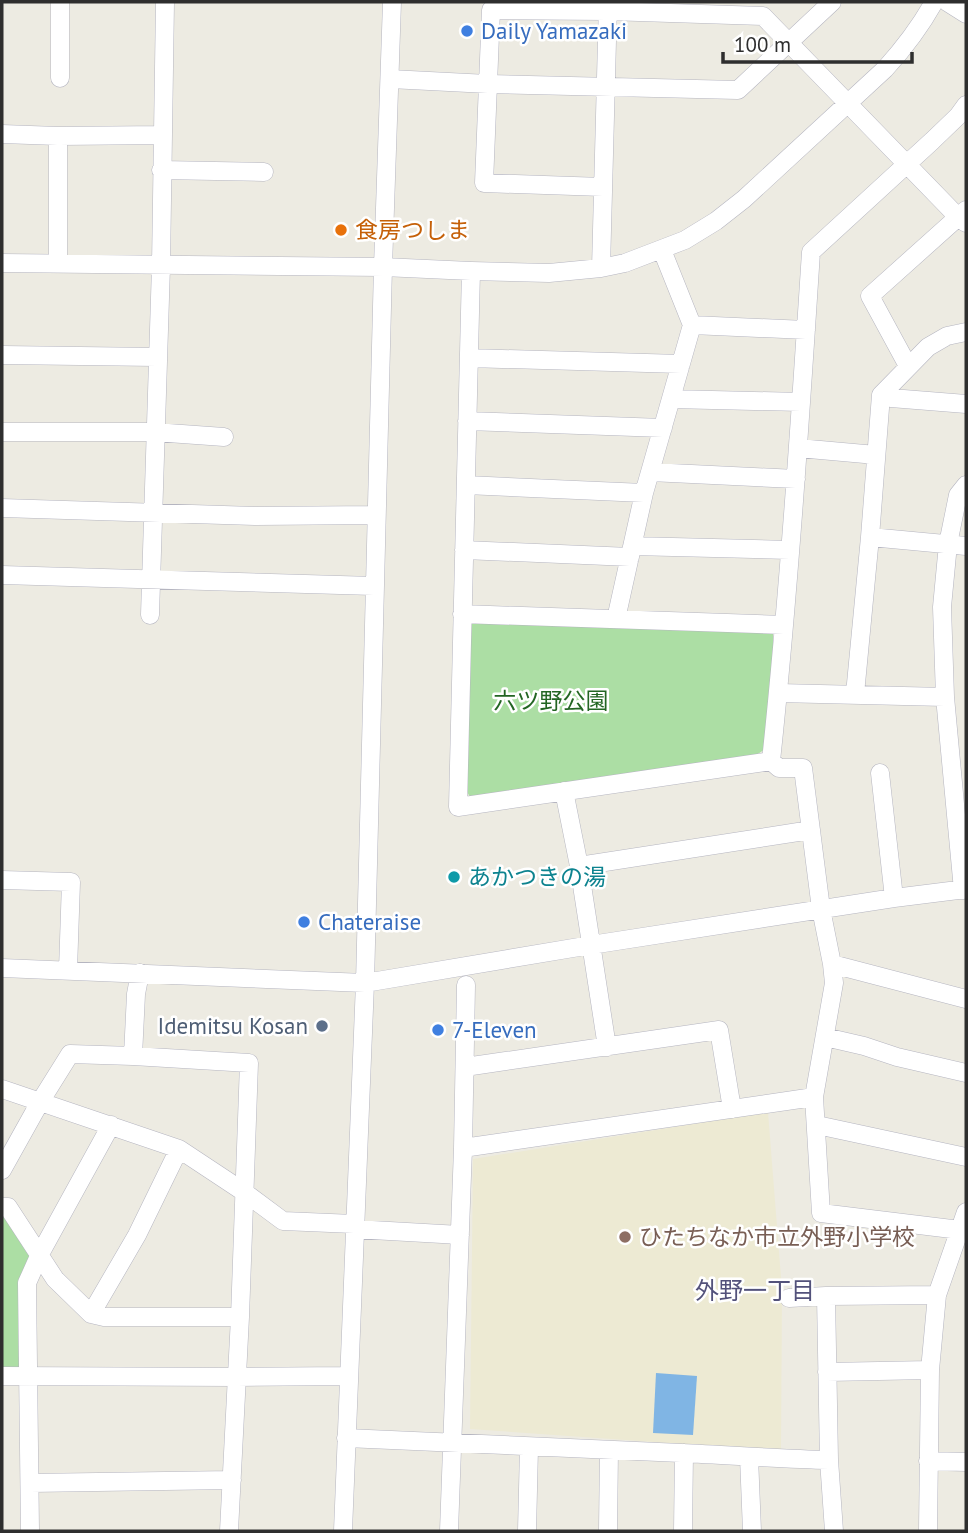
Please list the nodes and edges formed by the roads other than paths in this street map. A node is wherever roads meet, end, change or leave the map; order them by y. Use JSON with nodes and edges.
{"nodes":[{"id":1,"x":60,"y":2,"type":"edge"},
{"id":2,"x":165,"y":2,"type":"edge"},
{"id":3,"x":391,"y":2,"type":"edge"},
{"id":4,"x":832,"y":2,"type":"edge"},
{"id":5,"x":934,"y":2,"type":"edge"},
{"id":6,"x":947,"y":2,"type":"edge"},
{"id":7,"x":608,"y":6,"type":"edge"},
{"id":8,"x":966,"y":14,"type":"edge"},
{"id":9,"x":789,"y":42,"type":"junction"},
{"id":10,"x":60,"y":78,"type":"dead end"},
{"id":11,"x":390,"y":79,"type":"junction"},
{"id":12,"x":488,"y":83,"type":"junction"},
{"id":13,"x":607,"y":87,"type":"junction"},
{"id":14,"x":848,"y":103,"type":"junction"},
{"id":15,"x":966,"y":105,"type":"edge"},
{"id":16,"x":2,"y":134,"type":"edge"},
{"id":17,"x":163,"y":135,"type":"junction"},
{"id":18,"x":58,"y":136,"type":"junction"},
{"id":19,"x":906,"y":165,"type":"junction"},
{"id":20,"x":161,"y":170,"type":"junction"},
{"id":21,"x":264,"y":172,"type":"dead end"},
{"id":22,"x":603,"y":187,"type":"junction"},
{"id":23,"x":963,"y":217,"type":"edge"},
{"id":24,"x":662,"y":250,"type":"junction"},
{"id":25,"x":2,"y":263,"type":"edge"},
{"id":26,"x":58,"y":264,"type":"junction"},
{"id":27,"x":161,"y":265,"type":"junction"},
{"id":28,"x":383,"y":267,"type":"junction"},
{"id":29,"x":601,"y":268,"type":"junction"},
{"id":30,"x":471,"y":271,"type":"junction"},
{"id":31,"x":692,"y":325,"type":"junction"},
{"id":32,"x":806,"y":330,"type":"junction"},
{"id":33,"x":966,"y":332,"type":"edge"},
{"id":34,"x":2,"y":355,"type":"edge"},
{"id":35,"x":157,"y":357,"type":"junction"},
{"id":36,"x":469,"y":358,"type":"junction"},
{"id":37,"x":681,"y":365,"type":"junction"},
{"id":38,"x":908,"y":366,"type":"junction"},
{"id":39,"x":2,"y":373,"type":"edge"},
{"id":40,"x":881,"y":395,"type":"junction"},
{"id":41,"x":671,"y":399,"type":"junction"},
{"id":42,"x":801,"y":402,"type":"junction"},
{"id":43,"x":966,"y":404,"type":"edge"},
{"id":44,"x":467,"y":421,"type":"junction"},
{"id":45,"x":663,"y":428,"type":"junction"},
{"id":46,"x":2,"y":432,"type":"edge"},
{"id":47,"x":154,"y":432,"type":"junction"},
{"id":48,"x":224,"y":437,"type":"dead end"},
{"id":49,"x":798,"y":448,"type":"junction"},
{"id":50,"x":876,"y":455,"type":"junction"},
{"id":51,"x":650,"y":472,"type":"junction"},
{"id":52,"x":796,"y":478,"type":"junction"},
{"id":53,"x":466,"y":485,"type":"junction"},
{"id":54,"x":966,"y":485,"type":"edge"},
{"id":55,"x":644,"y":493,"type":"junction"},
{"id":56,"x":2,"y":508,"type":"edge"},
{"id":57,"x":153,"y":512,"type":"junction"},
{"id":58,"x":376,"y":515,"type":"junction"},
{"id":59,"x":870,"y":537,"type":"junction"},
{"id":60,"x":948,"y":544,"type":"junction"},
{"id":61,"x":966,"y":546,"type":"edge"},
{"id":62,"x":464,"y":550,"type":"junction"},
{"id":63,"x":790,"y":551,"type":"junction"},
{"id":64,"x":631,"y":552,"type":"junction"},
{"id":65,"x":2,"y":575,"type":"edge"},
{"id":66,"x":151,"y":579,"type":"junction"},
{"id":67,"x":374,"y":586,"type":"junction"},
{"id":68,"x":462,"y":614,"type":"junction"},
{"id":69,"x":150,"y":615,"type":"dead end"},
{"id":70,"x":616,"y":619,"type":"junction"},
{"id":71,"x":784,"y":625,"type":"junction"},
{"id":72,"x":778,"y":692,"type":"junction"},
{"id":73,"x":855,"y":694,"type":"junction"},
{"id":74,"x":945,"y":697,"type":"junction"},
{"id":75,"x":771,"y":761,"type":"junction"},
{"id":76,"x":880,"y":773,"type":"dead end"},
{"id":77,"x":564,"y":791,"type":"junction"},
{"id":78,"x":811,"y":830,"type":"junction"},
{"id":79,"x":579,"y":866,"type":"junction"},
{"id":80,"x":2,"y":880,"type":"edge"},
{"id":81,"x":965,"y":889,"type":"edge"},
{"id":82,"x":894,"y":898,"type":"junction"},
{"id":83,"x":821,"y":909,"type":"junction"},
{"id":84,"x":591,"y":944,"type":"junction"},
{"id":85,"x":832,"y":964,"type":"junction"},
{"id":86,"x":2,"y":968,"type":"edge"},
{"id":87,"x":68,"y":970,"type":"junction"},
{"id":88,"x":140,"y":973,"type":"junction"},
{"id":89,"x":365,"y":983,"type":"junction"},
{"id":90,"x":467,"y":985,"type":"dead end"},
{"id":91,"x":966,"y":999,"type":"edge"},
{"id":92,"x":825,"y":1037,"type":"junction"},
{"id":93,"x":607,"y":1047,"type":"junction"},
{"id":94,"x":133,"y":1056,"type":"junction"},
{"id":95,"x":465,"y":1067,"type":"junction"},
{"id":96,"x":966,"y":1073,"type":"edge"},
{"id":97,"x":2,"y":1089,"type":"edge"},
{"id":98,"x":814,"y":1097,"type":"junction"},
{"id":99,"x":40,"y":1101,"type":"junction"},
{"id":100,"x":732,"y":1109,"type":"junction"},
{"id":101,"x":111,"y":1125,"type":"junction"},
{"id":102,"x":817,"y":1125,"type":"junction"},
{"id":103,"x":463,"y":1148,"type":"junction"},
{"id":104,"x":180,"y":1149,"type":"junction"},
{"id":105,"x":966,"y":1157,"type":"edge"},
{"id":106,"x":3,"y":1164,"type":"edge"},
{"id":107,"x":244,"y":1192,"type":"junction"},
{"id":108,"x":2,"y":1207,"type":"edge"},
{"id":109,"x":966,"y":1212,"type":"edge"},
{"id":110,"x":355,"y":1227,"type":"junction"},
{"id":111,"x":960,"y":1230,"type":"junction"},
{"id":112,"x":460,"y":1235,"type":"junction"},
{"id":113,"x":40,"y":1254,"type":"junction"},
{"id":114,"x":937,"y":1295,"type":"junction"},
{"id":115,"x":826,"y":1296,"type":"junction"},
{"id":116,"x":789,"y":1298,"type":"dead end"},
{"id":117,"x":91,"y":1314,"type":"junction"},
{"id":118,"x":240,"y":1317,"type":"junction"},
{"id":119,"x":930,"y":1370,"type":"junction"},
{"id":120,"x":827,"y":1372,"type":"junction"},
{"id":121,"x":2,"y":1376,"type":"edge"},
{"id":122,"x":28,"y":1376,"type":"junction"},
{"id":123,"x":348,"y":1376,"type":"junction"},
{"id":124,"x":237,"y":1377,"type":"junction"},
{"id":125,"x":346,"y":1438,"type":"junction"},
{"id":126,"x":452,"y":1443,"type":"junction"},
{"id":127,"x":529,"y":1448,"type":"junction"},
{"id":128,"x":609,"y":1450,"type":"junction"},
{"id":129,"x":684,"y":1453,"type":"junction"},
{"id":130,"x":749,"y":1457,"type":"junction"},
{"id":131,"x":829,"y":1460,"type":"junction"},
{"id":132,"x":928,"y":1461,"type":"junction"},
{"id":133,"x":966,"y":1462,"type":"edge"},
{"id":134,"x":232,"y":1480,"type":"junction"},
{"id":135,"x":30,"y":1483,"type":"junction"},
{"id":136,"x":30,"y":1531,"type":"edge"},
{"id":137,"x":229,"y":1531,"type":"edge"},
{"id":138,"x":343,"y":1531,"type":"edge"},
{"id":139,"x":449,"y":1531,"type":"edge"},
{"id":140,"x":527,"y":1531,"type":"edge"},
{"id":141,"x":608,"y":1531,"type":"edge"},
{"id":142,"x":683,"y":1531,"type":"edge"},
{"id":143,"x":752,"y":1531,"type":"edge"},
{"id":144,"x":834,"y":1531,"type":"edge"},
{"id":145,"x":928,"y":1531,"type":"edge"}],
"edges":[{"from":1,"to":10,"type":"street"},
{"from":2,"to":17,"type":"street"},
{"from":3,"to":11,"type":"street"},
{"from":4,"to":9,"type":"street"},
{"from":5,"to":14,"type":"street"},
{"from":6,"to":8,"type":"street"},
{"from":7,"to":9,"type":"street"},
{"from":7,"to":12,"type":"street"},
{"from":7,"to":13,"type":"street"},
{"from":9,"to":13,"type":"street"},
{"from":9,"to":14,"type":"street"},
{"from":11,"to":12,"type":"street"},
{"from":11,"to":28,"type":"street"},
{"from":12,"to":13,"type":"street"},
{"from":12,"to":22,"type":"street"},
{"from":13,"to":22,"type":"street"},
{"from":14,"to":19,"type":"street"},
{"from":14,"to":24,"type":"street"},
{"from":15,"to":19,"type":"street"},
{"from":16,"to":18,"type":"street"},
{"from":17,"to":18,"type":"street"},
{"from":17,"to":20,"type":"street"},
{"from":18,"to":26,"type":"street"},
{"from":19,"to":23,"type":"street"},
{"from":19,"to":32,"type":"street"},
{"from":20,"to":21,"type":"street"},
{"from":20,"to":27,"type":"street"},
{"from":22,"to":29,"type":"street"},
{"from":23,"to":38,"type":"street"},
{"from":24,"to":29,"type":"street"},
{"from":24,"to":31,"type":"street"},
{"from":25,"to":26,"type":"street"},
{"from":26,"to":27,"type":"street"},
{"from":27,"to":28,"type":"street"},
{"from":27,"to":35,"type":"street"},
{"from":28,"to":30,"type":"street"},
{"from":28,"to":58,"type":"street"},
{"from":29,"to":30,"type":"street"},
{"from":30,"to":36,"type":"street"},
{"from":31,"to":32,"type":"street"},
{"from":31,"to":37,"type":"street"},
{"from":32,"to":42,"type":"street"},
{"from":33,"to":38,"type":"street"},
{"from":34,"to":35,"type":"street"},
{"from":34,"to":39,"type":"street"},
{"from":35,"to":47,"type":"street"},
{"from":36,"to":37,"type":"street"},
{"from":36,"to":44,"type":"street"},
{"from":37,"to":41,"type":"street"},
{"from":38,"to":40,"type":"street"},
{"from":40,"to":43,"type":"street"},
{"from":40,"to":50,"type":"street"},
{"from":41,"to":42,"type":"street"},
{"from":41,"to":45,"type":"street"},
{"from":42,"to":49,"type":"street"},
{"from":44,"to":45,"type":"street"},
{"from":44,"to":53,"type":"street"},
{"from":45,"to":51,"type":"street"},
{"from":46,"to":47,"type":"street"},
{"from":47,"to":48,"type":"street"},
{"from":47,"to":57,"type":"street"},
{"from":49,"to":50,"type":"street"},
{"from":49,"to":52,"type":"street"},
{"from":50,"to":59,"type":"street"},
{"from":51,"to":52,"type":"street"},
{"from":51,"to":55,"type":"street"},
{"from":52,"to":63,"type":"street"},
{"from":53,"to":55,"type":"street"},
{"from":53,"to":62,"type":"street"},
{"from":54,"to":60,"type":"street"},
{"from":55,"to":64,"type":"street"},
{"from":56,"to":57,"type":"street"},
{"from":57,"to":58,"type":"street"},
{"from":57,"to":66,"type":"street"},
{"from":58,"to":67,"type":"street"},
{"from":59,"to":60,"type":"street"},
{"from":59,"to":73,"type":"street"},
{"from":60,"to":61,"type":"street"},
{"from":60,"to":74,"type":"street"},
{"from":62,"to":64,"type":"street"},
{"from":62,"to":68,"type":"street"},
{"from":63,"to":64,"type":"street"},
{"from":63,"to":71,"type":"street"},
{"from":64,"to":70,"type":"street"},
{"from":65,"to":66,"type":"street"},
{"from":66,"to":67,"type":"street"},
{"from":66,"to":69,"type":"street"},
{"from":67,"to":89,"type":"street"},
{"from":68,"to":70,"type":"street"},
{"from":68,"to":77,"type":"street"},
{"from":70,"to":71,"type":"street"},
{"from":71,"to":72,"type":"street"},
{"from":72,"to":73,"type":"street"},
{"from":72,"to":75,"type":"street"},
{"from":73,"to":74,"type":"street"},
{"from":74,"to":81,"type":"street"},
{"from":75,"to":77,"type":"street"},
{"from":75,"to":78,"type":"street"},
{"from":76,"to":82,"type":"street"},
{"from":77,"to":79,"type":"street"},
{"from":78,"to":79,"type":"street"},
{"from":78,"to":83,"type":"street"},
{"from":79,"to":84,"type":"street"},
{"from":80,"to":87,"type":"street"},
{"from":81,"to":82,"type":"street"},
{"from":82,"to":83,"type":"street"},
{"from":83,"to":84,"type":"street"},
{"from":83,"to":85,"type":"street"},
{"from":84,"to":89,"type":"street"},
{"from":84,"to":93,"type":"street"},
{"from":85,"to":91,"type":"street"},
{"from":85,"to":92,"type":"street"},
{"from":86,"to":87,"type":"street"},
{"from":87,"to":88,"type":"street"},
{"from":88,"to":89,"type":"street"},
{"from":88,"to":94,"type":"street"},
{"from":89,"to":110,"type":"street"},
{"from":90,"to":95,"type":"street"},
{"from":92,"to":96,"type":"street"},
{"from":92,"to":98,"type":"street"},
{"from":93,"to":95,"type":"street"},
{"from":93,"to":100,"type":"street"},
{"from":94,"to":99,"type":"street"},
{"from":94,"to":107,"type":"street"},
{"from":95,"to":103,"type":"street"},
{"from":97,"to":99,"type":"street"},
{"from":98,"to":100,"type":"street"},
{"from":98,"to":102,"type":"street"},
{"from":99,"to":101,"type":"street"},
{"from":99,"to":106,"type":"street"},
{"from":100,"to":103,"type":"street"},
{"from":101,"to":104,"type":"street"},
{"from":101,"to":113,"type":"street"},
{"from":102,"to":105,"type":"street"},
{"from":102,"to":111,"type":"street"},
{"from":103,"to":112,"type":"street"},
{"from":104,"to":107,"type":"street"},
{"from":104,"to":117,"type":"street"},
{"from":107,"to":110,"type":"street"},
{"from":107,"to":118,"type":"street"},
{"from":108,"to":113,"type":"street"},
{"from":109,"to":111,"type":"street"},
{"from":110,"to":112,"type":"street"},
{"from":110,"to":123,"type":"street"},
{"from":111,"to":114,"type":"street"},
{"from":112,"to":126,"type":"street"},
{"from":113,"to":117,"type":"street"},
{"from":113,"to":122,"type":"street"},
{"from":114,"to":115,"type":"street"},
{"from":114,"to":119,"type":"street"},
{"from":115,"to":116,"type":"street"},
{"from":115,"to":120,"type":"street"},
{"from":117,"to":118,"type":"street"},
{"from":118,"to":124,"type":"street"},
{"from":119,"to":120,"type":"street"},
{"from":119,"to":132,"type":"street"},
{"from":120,"to":131,"type":"street"},
{"from":121,"to":122,"type":"street"},
{"from":122,"to":124,"type":"street"},
{"from":122,"to":135,"type":"street"},
{"from":123,"to":124,"type":"street"},
{"from":123,"to":125,"type":"street"},
{"from":124,"to":134,"type":"street"},
{"from":125,"to":126,"type":"street"},
{"from":125,"to":138,"type":"street"},
{"from":126,"to":127,"type":"street"},
{"from":126,"to":139,"type":"street"},
{"from":127,"to":128,"type":"street"},
{"from":127,"to":140,"type":"street"},
{"from":128,"to":129,"type":"street"},
{"from":128,"to":141,"type":"street"},
{"from":129,"to":130,"type":"street"},
{"from":129,"to":142,"type":"street"},
{"from":130,"to":131,"type":"street"},
{"from":130,"to":143,"type":"street"},
{"from":131,"to":144,"type":"street"},
{"from":132,"to":133,"type":"street"},
{"from":132,"to":145,"type":"street"},
{"from":134,"to":135,"type":"street"},
{"from":134,"to":137,"type":"street"},
{"from":135,"to":136,"type":"street"}]}
